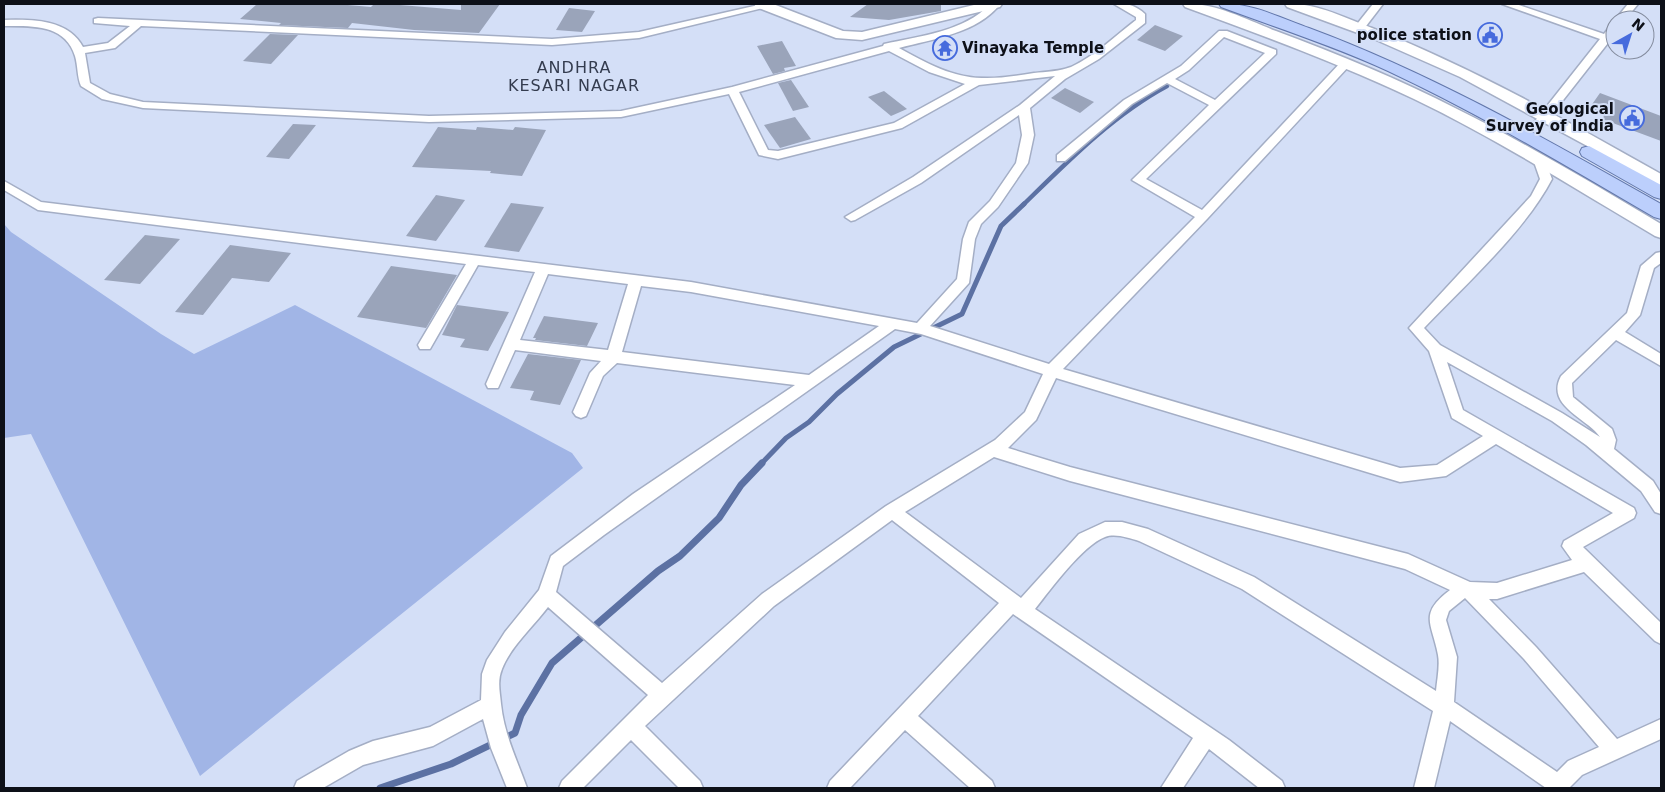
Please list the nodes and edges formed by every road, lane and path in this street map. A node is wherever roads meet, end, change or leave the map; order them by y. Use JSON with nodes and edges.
{"nodes":[{"id":1,"x":784,"y":4,"type":"edge"},
{"id":2,"x":1119,"y":4,"type":"edge"},
{"id":3,"x":1190,"y":4,"type":"edge"},
{"id":4,"x":1227,"y":4,"type":"edge"},
{"id":5,"x":1262,"y":4,"type":"edge"},
{"id":6,"x":1292,"y":4,"type":"edge"},
{"id":7,"x":1378,"y":4,"type":"edge"},
{"id":8,"x":1509,"y":4,"type":"edge"},
{"id":9,"x":764,"y":5,"type":"edge"},
{"id":10,"x":986,"y":5,"type":"edge"},
{"id":11,"x":98,"y":21,"type":"dead end"},
{"id":12,"x":4,"y":23,"type":"edge"},
{"id":13,"x":139,"y":23,"type":"junction"},
{"id":14,"x":1359,"y":28,"type":"junction"},
{"id":15,"x":874,"y":32,"type":"junction"},
{"id":16,"x":1605,"y":38,"type":"edge"},
{"id":17,"x":1605,"y":39,"type":"edge"},
{"id":18,"x":888,"y":46,"type":"junction"},
{"id":19,"x":78,"y":51,"type":"junction"},
{"id":20,"x":1346,"y":63,"type":"junction"},
{"id":21,"x":1074,"y":70,"type":"junction"},
{"id":22,"x":1167,"y":79,"type":"junction"},
{"id":23,"x":977,"y":82,"type":"junction"},
{"id":24,"x":733,"y":90,"type":"junction"},
{"id":25,"x":1217,"y":105,"type":"junction"},
{"id":26,"x":1024,"y":108,"type":"junction"},
{"id":27,"x":1542,"y":120,"type":"junction"},
{"id":28,"x":1061,"y":158,"type":"dead end"},
{"id":29,"x":1539,"y":159,"type":"junction"},
{"id":30,"x":1661,"y":181,"type":"edge"},
{"id":31,"x":4,"y":185,"type":"edge"},
{"id":32,"x":1661,"y":193,"type":"edge"},
{"id":33,"x":1661,"y":212,"type":"edge"},
{"id":34,"x":1203,"y":216,"type":"junction"},
{"id":35,"x":851,"y":217,"type":"dead end"},
{"id":36,"x":1661,"y":232,"type":"edge"},
{"id":37,"x":1661,"y":256,"type":"edge"},
{"id":38,"x":475,"y":259,"type":"junction"},
{"id":39,"x":544,"y":268,"type":"junction"},
{"id":40,"x":636,"y":280,"type":"junction"},
{"id":41,"x":893,"y":324,"type":"junction"},
{"id":42,"x":921,"y":328,"type":"junction"},
{"id":43,"x":1616,"y":333,"type":"junction"},
{"id":44,"x":510,"y":344,"type":"junction"},
{"id":45,"x":425,"y":345,"type":"dead end"},
{"id":46,"x":1435,"y":349,"type":"junction"},
{"id":47,"x":613,"y":358,"type":"junction"},
{"id":48,"x":1661,"y":361,"type":"edge"},
{"id":49,"x":1052,"y":370,"type":"junction"},
{"id":50,"x":812,"y":381,"type":"junction"},
{"id":51,"x":493,"y":384,"type":"dead end"},
{"id":52,"x":582,"y":412,"type":"dead end"},
{"id":53,"x":1496,"y":436,"type":"junction"},
{"id":54,"x":992,"y":450,"type":"junction"},
{"id":55,"x":1606,"y":450,"type":"junction"},
{"id":56,"x":1661,"y":508,"type":"edge"},
{"id":57,"x":892,"y":511,"type":"junction"},
{"id":58,"x":1588,"y":564,"type":"junction"},
{"id":59,"x":1466,"y":589,"type":"junction"},
{"id":60,"x":546,"y":594,"type":"junction"},
{"id":61,"x":1017,"y":606,"type":"junction"},
{"id":62,"x":1661,"y":635,"type":"edge"},
{"id":63,"x":662,"y":696,"type":"junction"},
{"id":64,"x":492,"y":704,"type":"junction"},
{"id":65,"x":1444,"y":706,"type":"junction"},
{"id":66,"x":902,"y":716,"type":"junction"},
{"id":67,"x":631,"y":726,"type":"junction"},
{"id":68,"x":1661,"y":728,"type":"edge"},
{"id":69,"x":1206,"y":736,"type":"junction"},
{"id":70,"x":1614,"y":750,"type":"junction"},
{"id":71,"x":1560,"y":786,"type":"edge"},
{"id":72,"x":304,"y":788,"type":"edge"},
{"id":73,"x":517,"y":788,"type":"edge"},
{"id":74,"x":569,"y":788,"type":"edge"},
{"id":75,"x":693,"y":788,"type":"edge"},
{"id":76,"x":837,"y":788,"type":"edge"},
{"id":77,"x":985,"y":788,"type":"edge"},
{"id":78,"x":1171,"y":788,"type":"edge"},
{"id":79,"x":1275,"y":788,"type":"edge"},
{"id":80,"x":1424,"y":788,"type":"edge"}],
"edges":[{"from":1,"to":15,"type":"street"},
{"from":2,"to":21,"type":"street"},
{"from":3,"to":20,"type":"street"},
{"from":4,"to":33,"type":"main road"},
{"from":5,"to":27,"type":"main road"},
{"from":6,"to":14,"type":"street"},
{"from":7,"to":14,"type":"street"},
{"from":8,"to":16,"type":"street"},
{"from":9,"to":13,"type":"street"},
{"from":9,"to":15,"type":"street"},
{"from":10,"to":15,"type":"street"},
{"from":10,"to":18,"type":"street"},
{"from":11,"to":13,"type":"street"},
{"from":12,"to":19,"type":"street"},
{"from":13,"to":19,"type":"street"},
{"from":14,"to":27,"type":"street"},
{"from":17,"to":27,"type":"street"},
{"from":18,"to":23,"type":"street"},
{"from":18,"to":24,"type":"street"},
{"from":19,"to":24,"type":"street"},
{"from":20,"to":29,"type":"street"},
{"from":20,"to":34,"type":"street"},
{"from":21,"to":23,"type":"street"},
{"from":21,"to":26,"type":"street"},
{"from":22,"to":25,"type":"street"},
{"from":22,"to":25,"type":"street"},
{"from":22,"to":28,"type":"street"},
{"from":23,"to":24,"type":"street"},
{"from":25,"to":34,"type":"street"},
{"from":26,"to":35,"type":"street"},
{"from":26,"to":42,"type":"street"},
{"from":27,"to":30,"type":"street"},
{"from":27,"to":32,"type":"main road"},
{"from":29,"to":36,"type":"street"},
{"from":29,"to":46,"type":"street"},
{"from":31,"to":38,"type":"street"},
{"from":34,"to":49,"type":"street"},
{"from":37,"to":43,"type":"street"},
{"from":38,"to":39,"type":"street"},
{"from":38,"to":45,"type":"street"},
{"from":39,"to":40,"type":"street"},
{"from":39,"to":44,"type":"street"},
{"from":40,"to":41,"type":"street"},
{"from":40,"to":47,"type":"street"},
{"from":41,"to":42,"type":"street"},
{"from":41,"to":50,"type":"street"},
{"from":42,"to":49,"type":"street"},
{"from":43,"to":48,"type":"street"},
{"from":43,"to":55,"type":"street"},
{"from":44,"to":47,"type":"street"},
{"from":44,"to":51,"type":"street"},
{"from":46,"to":53,"type":"street"},
{"from":46,"to":55,"type":"street"},
{"from":47,"to":50,"type":"street"},
{"from":47,"to":52,"type":"street"},
{"from":49,"to":53,"type":"street"},
{"from":49,"to":54,"type":"street"},
{"from":50,"to":60,"type":"street"},
{"from":53,"to":58,"type":"street"},
{"from":54,"to":57,"type":"street"},
{"from":54,"to":59,"type":"street"},
{"from":55,"to":56,"type":"street"},
{"from":57,"to":61,"type":"street"},
{"from":57,"to":63,"type":"street"},
{"from":58,"to":59,"type":"street"},
{"from":58,"to":62,"type":"street"},
{"from":59,"to":65,"type":"street"},
{"from":59,"to":70,"type":"street"},
{"from":60,"to":63,"type":"street"},
{"from":60,"to":64,"type":"street"},
{"from":61,"to":65,"type":"street"},
{"from":61,"to":66,"type":"street"},
{"from":61,"to":69,"type":"street"},
{"from":63,"to":67,"type":"street"},
{"from":64,"to":72,"type":"street"},
{"from":64,"to":73,"type":"street"},
{"from":65,"to":71,"type":"street"},
{"from":65,"to":80,"type":"street"},
{"from":66,"to":76,"type":"street"},
{"from":66,"to":77,"type":"street"},
{"from":67,"to":74,"type":"street"},
{"from":67,"to":75,"type":"street"},
{"from":68,"to":70,"type":"street"},
{"from":69,"to":78,"type":"street"},
{"from":69,"to":79,"type":"street"},
{"from":70,"to":71,"type":"street"}]}
